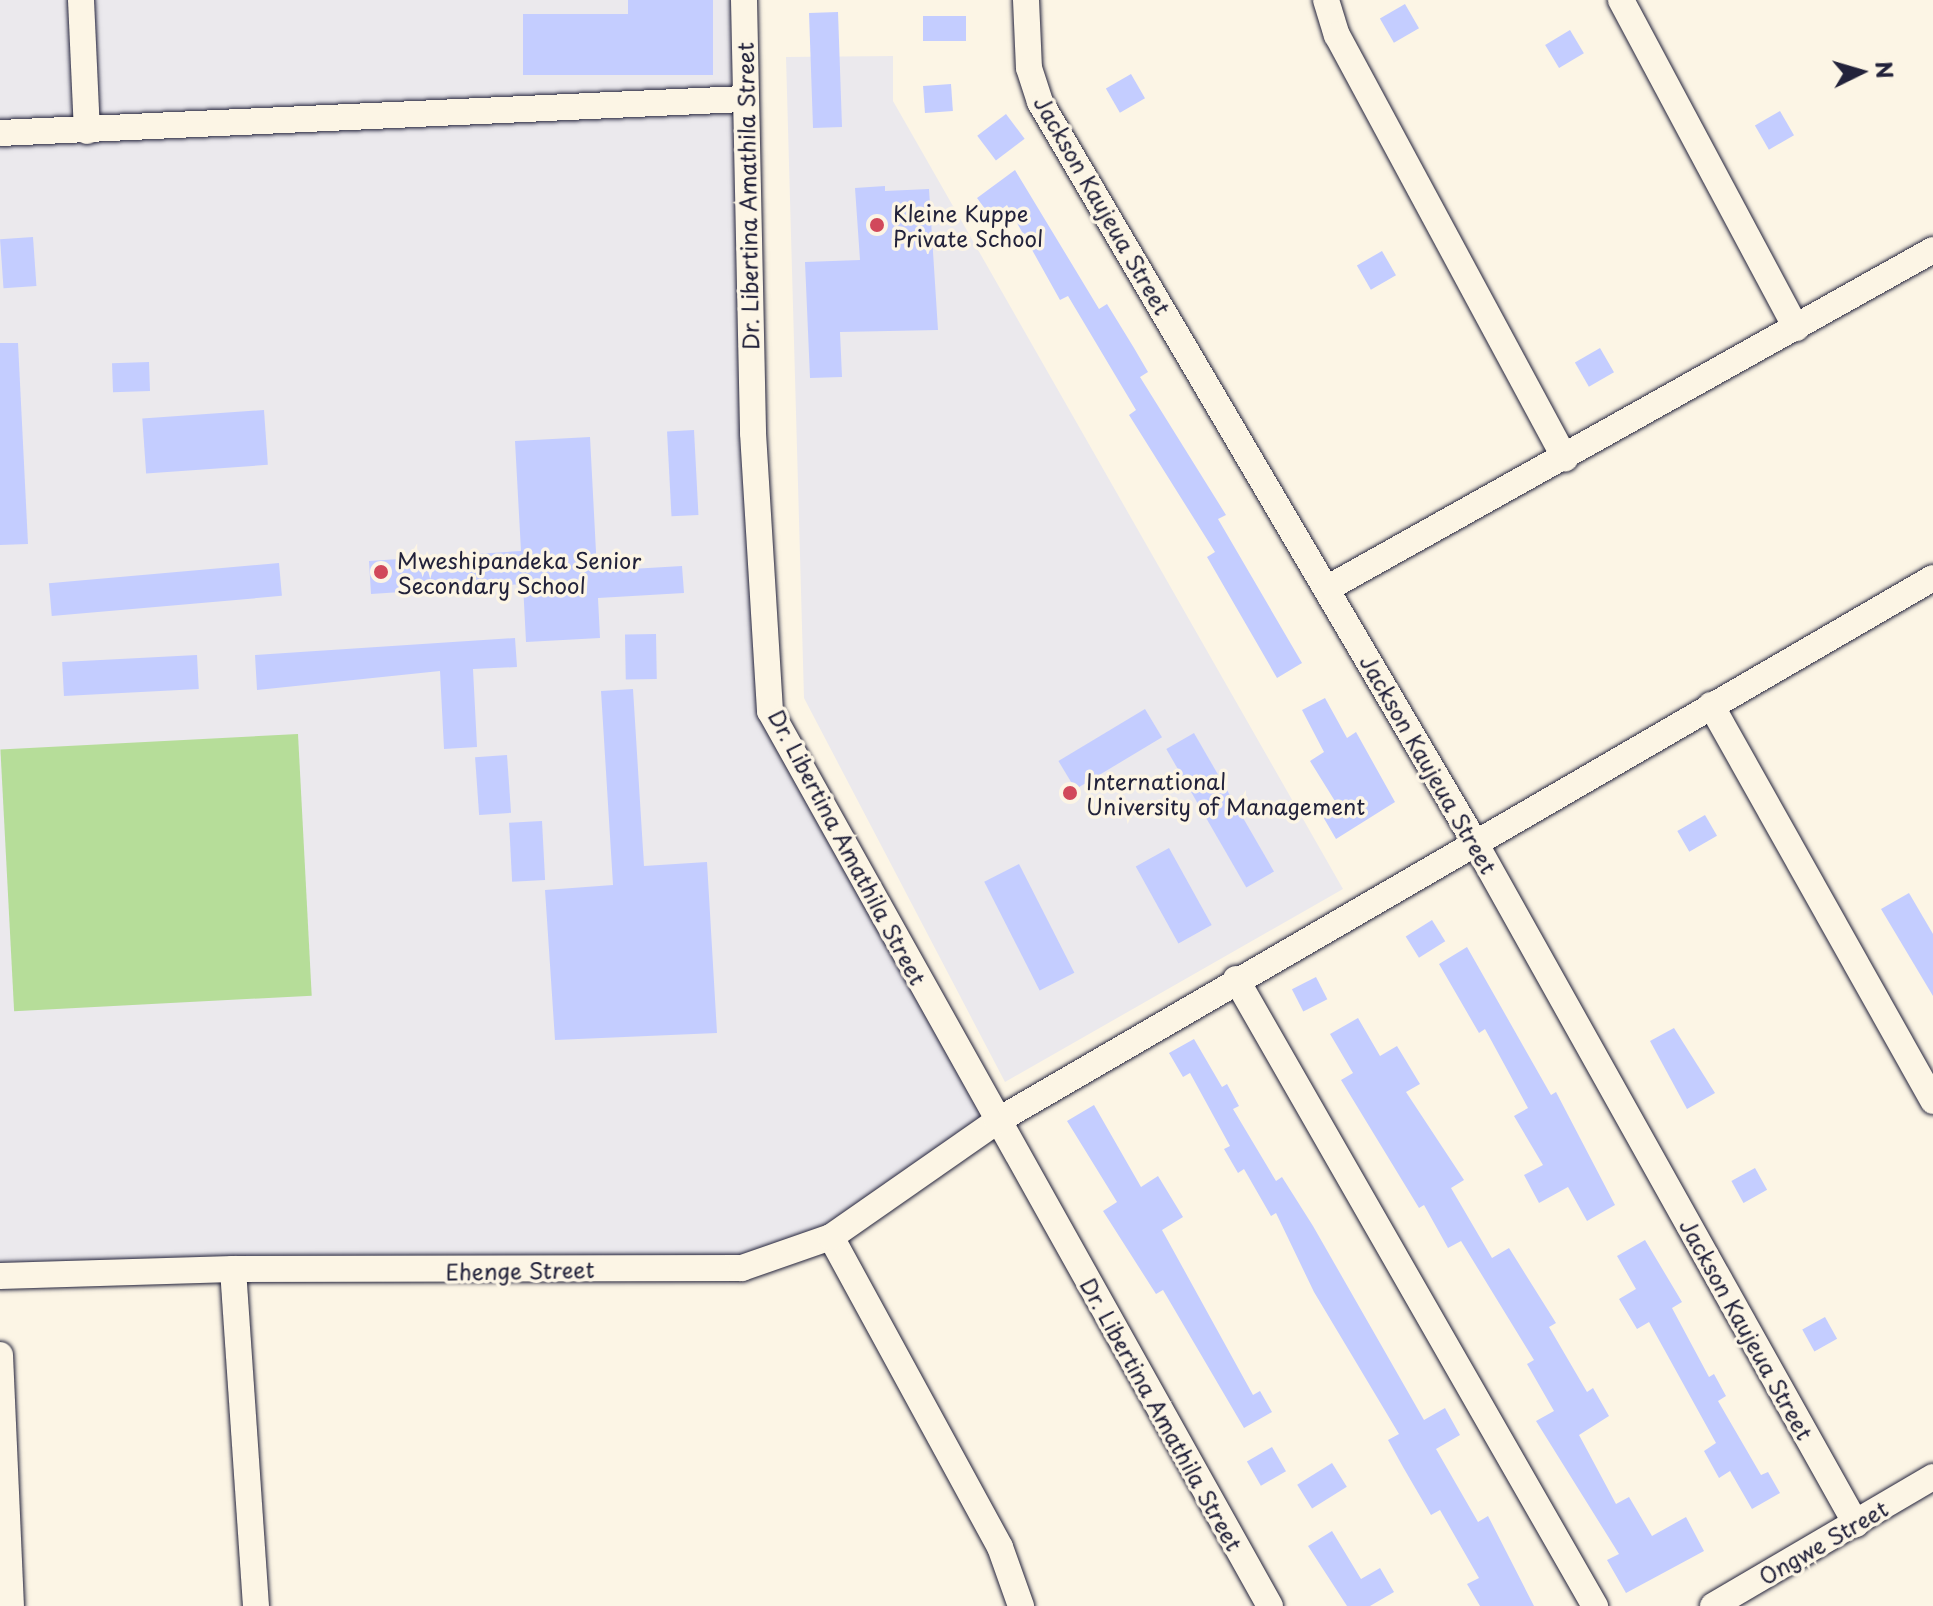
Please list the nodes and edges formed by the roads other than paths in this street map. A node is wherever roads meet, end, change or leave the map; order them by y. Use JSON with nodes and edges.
{"nodes":[{"id":1,"x":81,"y":0,"type":"edge"},
{"id":2,"x":744,"y":0,"type":"edge"},
{"id":3,"x":1026,"y":0,"type":"edge"},
{"id":4,"x":1326,"y":0,"type":"edge"},
{"id":5,"x":1621,"y":0,"type":"edge"},
{"id":6,"x":742,"y":99,"type":"junction"},
{"id":7,"x":87,"y":131,"type":"junction"},
{"id":8,"x":0,"y":133,"type":"edge"},
{"id":9,"x":1933,"y":250,"type":"edge"},
{"id":10,"x":1796,"y":328,"type":"junction"},
{"id":11,"x":1565,"y":458,"type":"junction"},
{"id":12,"x":1933,"y":578,"type":"edge"},
{"id":13,"x":1328,"y":588,"type":"junction"},
{"id":14,"x":1711,"y":705,"type":"junction"},
{"id":15,"x":1473,"y":839,"type":"junction"},
{"id":16,"x":1236,"y":979,"type":"junction"},
{"id":17,"x":1933,"y":1101,"type":"edge"},
{"id":18,"x":997,"y":1121,"type":"junction"},
{"id":19,"x":831,"y":1237,"type":"junction"},
{"id":20,"x":233,"y":1269,"type":"junction"},
{"id":21,"x":0,"y":1276,"type":"edge"},
{"id":22,"x":0,"y":1355,"type":"edge"},
{"id":23,"x":1933,"y":1477,"type":"edge"},
{"id":24,"x":1856,"y":1524,"type":"junction"},
{"id":25,"x":5,"y":1566,"type":"edge"},
{"id":26,"x":11,"y":1606,"type":"edge"},
{"id":27,"x":256,"y":1606,"type":"edge"},
{"id":28,"x":1021,"y":1606,"type":"edge"},
{"id":29,"x":1270,"y":1606,"type":"edge"},
{"id":30,"x":1595,"y":1606,"type":"edge"},
{"id":31,"x":1713,"y":1606,"type":"edge"}],
"edges":[{"from":1,"to":7,"type":"street"},
{"from":2,"to":6,"type":"street","name":"Dr. Libertina Amathila Street"},
{"from":3,"to":13,"type":"street","name":"Jackson Kaujeua Street"},
{"from":4,"to":11,"type":"street"},
{"from":5,"to":10,"type":"street"},
{"from":6,"to":7,"type":"street"},
{"from":6,"to":18,"type":"street","name":"Dr. Libertina Amathila Street"},
{"from":7,"to":8,"type":"street"},
{"from":9,"to":10,"type":"street"},
{"from":10,"to":11,"type":"street"},
{"from":11,"to":13,"type":"street"},
{"from":12,"to":14,"type":"street","name":"Ehenge Street"},
{"from":13,"to":15,"type":"street","name":"Jackson Kaujeua Street"},
{"from":14,"to":15,"type":"street","name":"Ehenge Street"},
{"from":14,"to":17,"type":"street"},
{"from":15,"to":16,"type":"street","name":"Ehenge Street"},
{"from":15,"to":24,"type":"street","name":"Jackson Kaujeua Street"},
{"from":16,"to":18,"type":"street","name":"Ehenge Street"},
{"from":16,"to":30,"type":"street"},
{"from":18,"to":19,"type":"street","name":"Ehenge Street"},
{"from":18,"to":29,"type":"street","name":"Dr. Libertina Amathila Street"},
{"from":19,"to":20,"type":"street","name":"Ehenge Street"},
{"from":19,"to":28,"type":"street"},
{"from":20,"to":21,"type":"street","name":"Ehenge Street"},
{"from":20,"to":27,"type":"street"},
{"from":22,"to":25,"type":"street"},
{"from":23,"to":24,"type":"street","name":"Ongwe Street"},
{"from":24,"to":31,"type":"street","name":"Ongwe Street"},
{"from":25,"to":26,"type":"street"}]}
